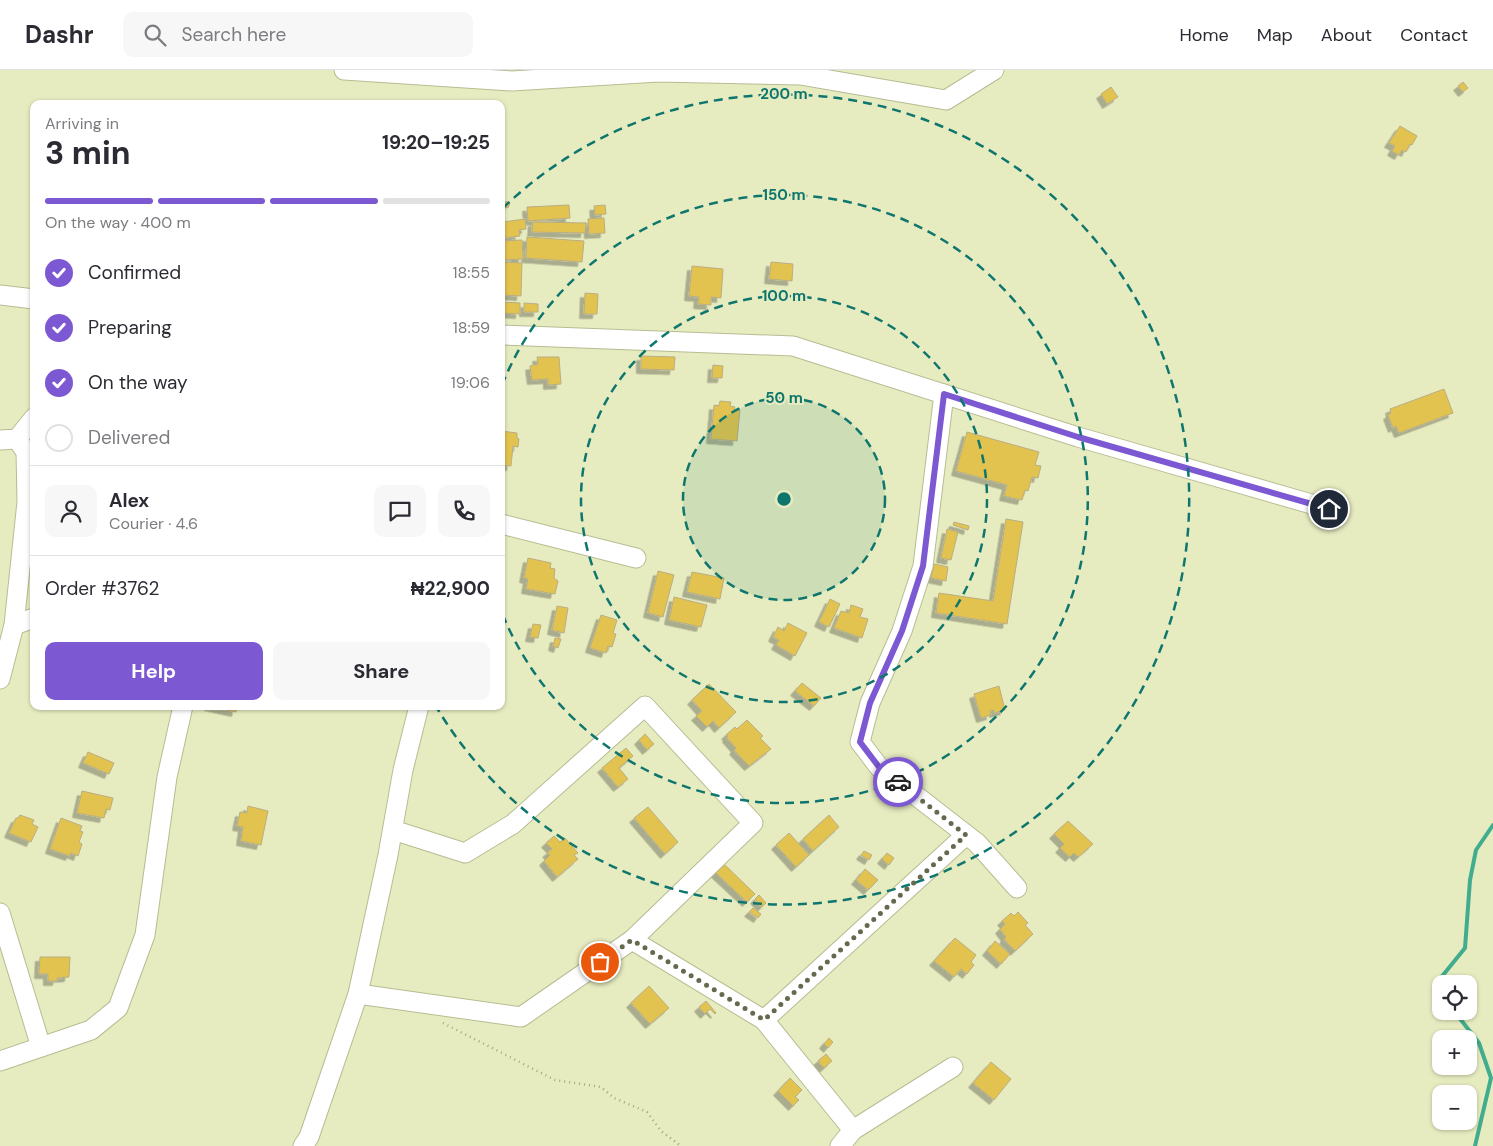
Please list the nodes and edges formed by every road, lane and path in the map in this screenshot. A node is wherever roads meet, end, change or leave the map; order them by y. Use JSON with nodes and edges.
{"nodes":[{"id":1,"x":344,"y":70,"type":"edge"},
{"id":2,"x":994,"y":70,"type":"edge"},
{"id":3,"x":0,"y":295,"type":"edge"},
{"id":4,"x":30,"y":299,"type":"edge"},
{"id":5,"x":505,"y":335,"type":"edge"},
{"id":6,"x":944,"y":394,"type":"junction"},
{"id":7,"x":30,"y":421,"type":"edge"},
{"id":8,"x":8,"y":439,"type":"edge"},
{"id":9,"x":1329,"y":509,"type":"dead end"},
{"id":10,"x":505,"y":525,"type":"edge"},
{"id":11,"x":636,"y":558,"type":"dead end"},
{"id":12,"x":30,"y":619,"type":"edge"},
{"id":13,"x":14,"y":625,"type":"junction"},
{"id":14,"x":0,"y":679,"type":"edge"},
{"id":15,"x":181,"y":710,"type":"edge"},
{"id":16,"x":418,"y":710,"type":"edge"},
{"id":17,"x":393,"y":830,"type":"junction"},
{"id":18,"x":966,"y":835,"type":"junction"},
{"id":19,"x":1017,"y":888,"type":"dead end"},
{"id":20,"x":0,"y":913,"type":"edge"},
{"id":21,"x":632,"y":940,"type":"junction"},
{"id":22,"x":358,"y":994,"type":"junction"},
{"id":23,"x":436,"y":1020,"type":"dead end"},
{"id":24,"x":764,"y":1020,"type":"junction"},
{"id":25,"x":41,"y":1047,"type":"junction"},
{"id":26,"x":0,"y":1061,"type":"edge"},
{"id":27,"x":953,"y":1067,"type":"dead end"},
{"id":28,"x":852,"y":1130,"type":"junction"},
{"id":29,"x":303,"y":1146,"type":"edge"},
{"id":30,"x":681,"y":1146,"type":"edge"},
{"id":31,"x":840,"y":1146,"type":"edge"}],
"edges":[{"from":1,"to":2,"type":"street"},
{"from":3,"to":4,"type":"street"},
{"from":5,"to":6,"type":"street"},
{"from":6,"to":9,"type":"street"},
{"from":6,"to":18,"type":"street"},
{"from":7,"to":8,"type":"street"},
{"from":8,"to":13,"type":"street"},
{"from":10,"to":11,"type":"street"},
{"from":12,"to":13,"type":"street"},
{"from":13,"to":14,"type":"street"},
{"from":15,"to":25,"type":"street"},
{"from":16,"to":17,"type":"street"},
{"from":17,"to":21,"type":"street"},
{"from":17,"to":22,"type":"street"},
{"from":18,"to":19,"type":"street"},
{"from":18,"to":24,"type":"street"},
{"from":20,"to":25,"type":"street"},
{"from":21,"to":22,"type":"street"},
{"from":21,"to":24,"type":"street"},
{"from":22,"to":29,"type":"street"},
{"from":23,"to":30,"type":"path"},
{"from":24,"to":28,"type":"street"},
{"from":25,"to":26,"type":"street"},
{"from":27,"to":28,"type":"street"},
{"from":28,"to":31,"type":"street"}]}
